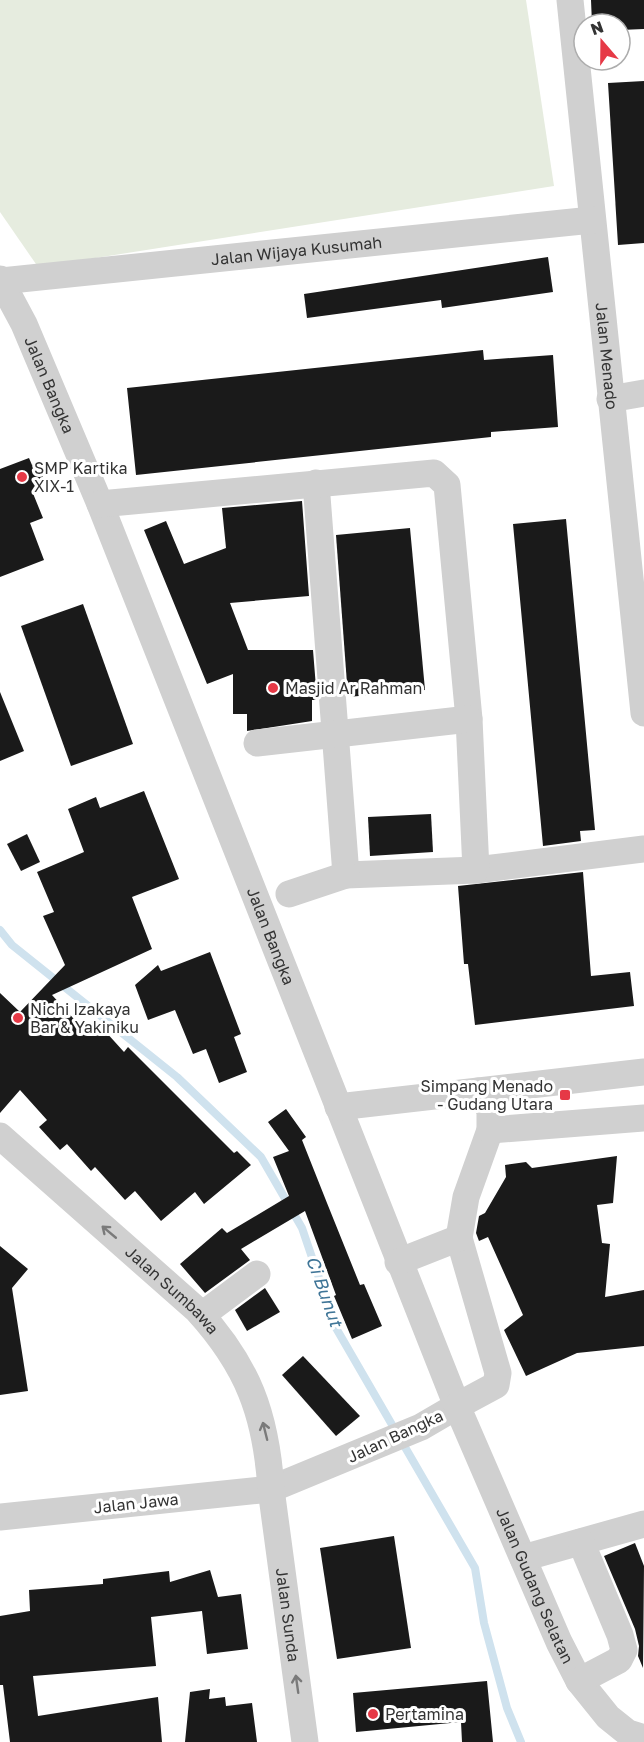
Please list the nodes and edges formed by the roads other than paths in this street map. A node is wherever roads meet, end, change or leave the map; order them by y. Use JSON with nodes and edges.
{"nodes":[{"id":1,"x":570,"y":0,"type":"edge"},
{"id":2,"x":592,"y":220,"type":"junction"},
{"id":3,"x":1,"y":280,"type":"edge"},
{"id":4,"x":644,"y":393,"type":"edge"},
{"id":5,"x":610,"y":399,"type":"junction"},
{"id":6,"x":316,"y":483,"type":"junction"},
{"id":7,"x":100,"y":504,"type":"junction"},
{"id":8,"x":637,"y":601,"type":"edge"},
{"id":9,"x":644,"y":713,"type":"edge"},
{"id":10,"x":469,"y":718,"type":"junction"},
{"id":11,"x":335,"y":735,"type":"junction"},
{"id":12,"x":257,"y":743,"type":"dead end"},
{"id":13,"x":644,"y":849,"type":"edge"},
{"id":14,"x":477,"y":870,"type":"junction"},
{"id":15,"x":346,"y":875,"type":"junction"},
{"id":16,"x":289,"y":894,"type":"dead end"},
{"id":17,"x":644,"y":1072,"type":"edge"},
{"id":18,"x":478,"y":1091,"type":"junction"},
{"id":19,"x":338,"y":1107,"type":"junction"},
{"id":20,"x":644,"y":1118,"type":"edge"},
{"id":21,"x":490,"y":1130,"type":"junction"},
{"id":22,"x":0,"y":1136,"type":"edge"},
{"id":23,"x":459,"y":1238,"type":"junction"},
{"id":24,"x":398,"y":1262,"type":"junction"},
{"id":25,"x":257,"y":1274,"type":"dead end"},
{"id":26,"x":202,"y":1315,"type":"junction"},
{"id":27,"x":457,"y":1406,"type":"junction"},
{"id":28,"x":271,"y":1489,"type":"junction"},
{"id":29,"x":0,"y":1517,"type":"edge"},
{"id":30,"x":644,"y":1524,"type":"edge"},
{"id":31,"x":581,"y":1542,"type":"junction"},
{"id":32,"x":523,"y":1558,"type":"junction"},
{"id":33,"x":579,"y":1681,"type":"junction"},
{"id":34,"x":644,"y":1738,"type":"edge"},
{"id":35,"x":305,"y":1742,"type":"edge"}],
"edges":[{"from":1,"to":2,"type":"street","name":"Jalan Menado"},
{"from":2,"to":3,"type":"street","name":"Jalan Wijaya Kusumah"},
{"from":2,"to":5,"type":"street","name":"Jalan Menado"},
{"from":3,"to":7,"type":"street","name":"Jalan Bangka"},
{"from":4,"to":5,"type":"street"},
{"from":5,"to":8,"type":"street","name":"Jalan Menado"},
{"from":6,"to":7,"type":"street"},
{"from":6,"to":10,"type":"street"},
{"from":6,"to":11,"type":"street"},
{"from":7,"to":19,"type":"street","name":"Jalan Bangka"},
{"from":8,"to":9,"type":"street","name":"Jalan Menado"},
{"from":10,"to":11,"type":"street"},
{"from":10,"to":14,"type":"street"},
{"from":11,"to":12,"type":"street"},
{"from":11,"to":15,"type":"street"},
{"from":13,"to":14,"type":"street"},
{"from":14,"to":15,"type":"street"},
{"from":15,"to":16,"type":"street"},
{"from":17,"to":18,"type":"street"},
{"from":18,"to":19,"type":"street"},
{"from":18,"to":21,"type":"street"},
{"from":19,"to":24,"type":"street","name":"Jalan Bangka"},
{"from":20,"to":21,"type":"street"},
{"from":21,"to":23,"type":"street"},
{"from":26,"to":22,"type":"street","name":"Jalan Sumbawa","one_way":true},
{"from":23,"to":24,"type":"street"},
{"from":23,"to":27,"type":"street"},
{"from":24,"to":27,"type":"street","name":"Jalan Bangka"},
{"from":25,"to":26,"type":"street"},
{"from":28,"to":26,"type":"street","name":"Jalan Sumbawa","one_way":true},
{"from":27,"to":28,"type":"street","name":"Jalan Bangka"},
{"from":27,"to":32,"type":"street","name":"Jalan Gudang Selatan"},
{"from":28,"to":29,"type":"street","name":"Jalan Jawa"},
{"from":35,"to":28,"type":"street","name":"Jalan Sunda","one_way":true},
{"from":30,"to":31,"type":"street"},
{"from":31,"to":32,"type":"street"},
{"from":31,"to":33,"type":"street"},
{"from":32,"to":33,"type":"street","name":"Jalan Gudang Selatan"},
{"from":33,"to":34,"type":"street","name":"Jalan Gudang Selatan"}]}
